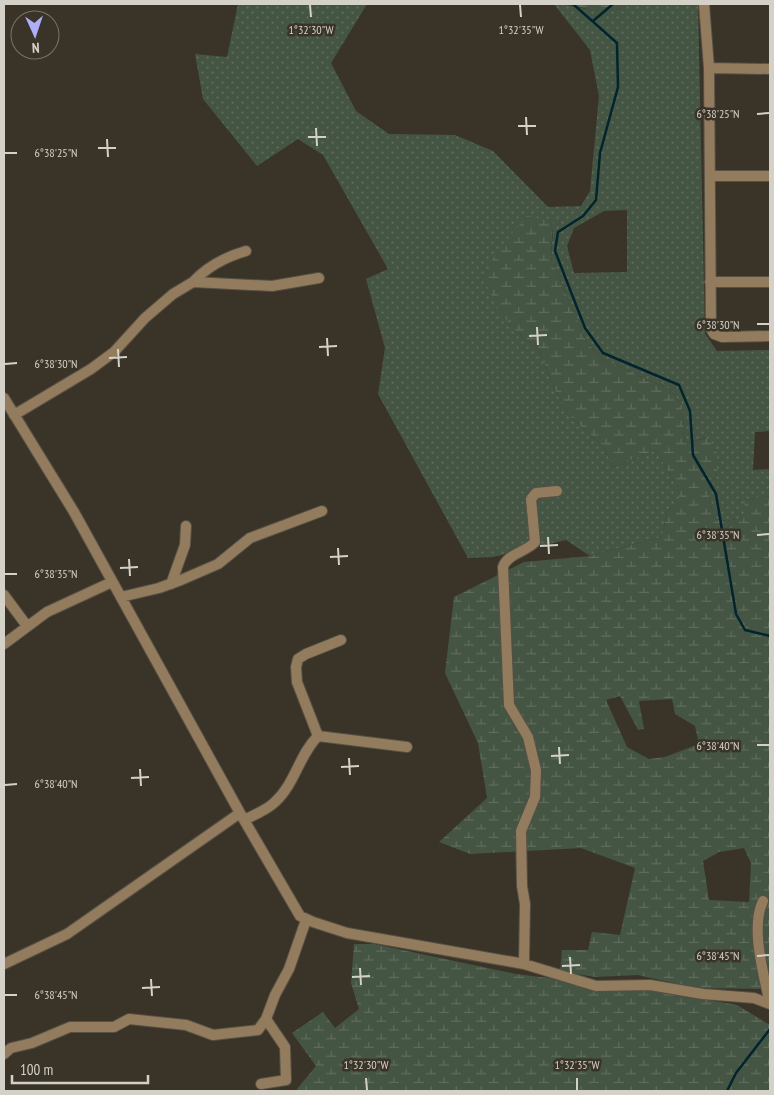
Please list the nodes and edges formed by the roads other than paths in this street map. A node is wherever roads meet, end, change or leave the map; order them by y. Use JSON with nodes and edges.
{"nodes":[{"id":1,"x":704,"y":4,"type":"edge"},
{"id":2,"x":708,"y":68,"type":"junction"},
{"id":3,"x":770,"y":69,"type":"edge"},
{"id":4,"x":711,"y":176,"type":"junction"},
{"id":5,"x":770,"y":176,"type":"edge"},
{"id":6,"x":246,"y":251,"type":"dead end"},
{"id":7,"x":319,"y":278,"type":"dead end"},
{"id":8,"x":193,"y":282,"type":"junction"},
{"id":9,"x":710,"y":282,"type":"junction"},
{"id":10,"x":770,"y":282,"type":"edge"},
{"id":11,"x":770,"y":336,"type":"edge"},
{"id":12,"x":4,"y":398,"type":"edge"},
{"id":13,"x":14,"y":415,"type":"junction"},
{"id":14,"x":557,"y":490,"type":"dead end"},
{"id":15,"x":322,"y":511,"type":"dead end"},
{"id":16,"x":186,"y":526,"type":"dead end"},
{"id":17,"x":112,"y":582,"type":"junction"},
{"id":18,"x":171,"y":584,"type":"junction"},
{"id":19,"x":4,"y":595,"type":"edge"},
{"id":20,"x":120,"y":597,"type":"junction"},
{"id":21,"x":28,"y":626,"type":"junction"},
{"id":22,"x":341,"y":640,"type":"dead end"},
{"id":23,"x":4,"y":644,"type":"edge"},
{"id":24,"x":318,"y":736,"type":"junction"},
{"id":25,"x":407,"y":747,"type":"dead end"},
{"id":26,"x":242,"y":816,"type":"junction"},
{"id":27,"x":763,"y":901,"type":"dead end"},
{"id":28,"x":306,"y":920,"type":"junction"},
{"id":29,"x":4,"y":964,"type":"edge"},
{"id":30,"x":524,"y":964,"type":"junction"},
{"id":31,"x":770,"y":1004,"type":"edge"},
{"id":32,"x":266,"y":1018,"type":"junction"},
{"id":33,"x":6,"y":1049,"type":"edge"},
{"id":34,"x":260,"y":1084,"type":"dead end"}],
"edges":[{"from":1,"to":2,"type":"street"},
{"from":2,"to":3,"type":"street"},
{"from":2,"to":4,"type":"street"},
{"from":4,"to":5,"type":"street"},
{"from":4,"to":9,"type":"street"},
{"from":6,"to":8,"type":"street"},
{"from":7,"to":8,"type":"street"},
{"from":8,"to":13,"type":"street"},
{"from":9,"to":10,"type":"street"},
{"from":9,"to":11,"type":"street"},
{"from":12,"to":13,"type":"street"},
{"from":13,"to":17,"type":"street"},
{"from":14,"to":30,"type":"street"},
{"from":15,"to":18,"type":"street"},
{"from":16,"to":18,"type":"street"},
{"from":17,"to":20,"type":"street"},
{"from":17,"to":21,"type":"street"},
{"from":18,"to":20,"type":"street"},
{"from":19,"to":21,"type":"street"},
{"from":20,"to":26,"type":"street"},
{"from":21,"to":23,"type":"street"},
{"from":22,"to":24,"type":"street"},
{"from":24,"to":25,"type":"street"},
{"from":24,"to":26,"type":"street"},
{"from":26,"to":28,"type":"street"},
{"from":26,"to":29,"type":"street"},
{"from":27,"to":31,"type":"street"},
{"from":28,"to":30,"type":"street"},
{"from":28,"to":32,"type":"street"},
{"from":30,"to":31,"type":"street"},
{"from":32,"to":33,"type":"street"},
{"from":32,"to":34,"type":"street"}]}
